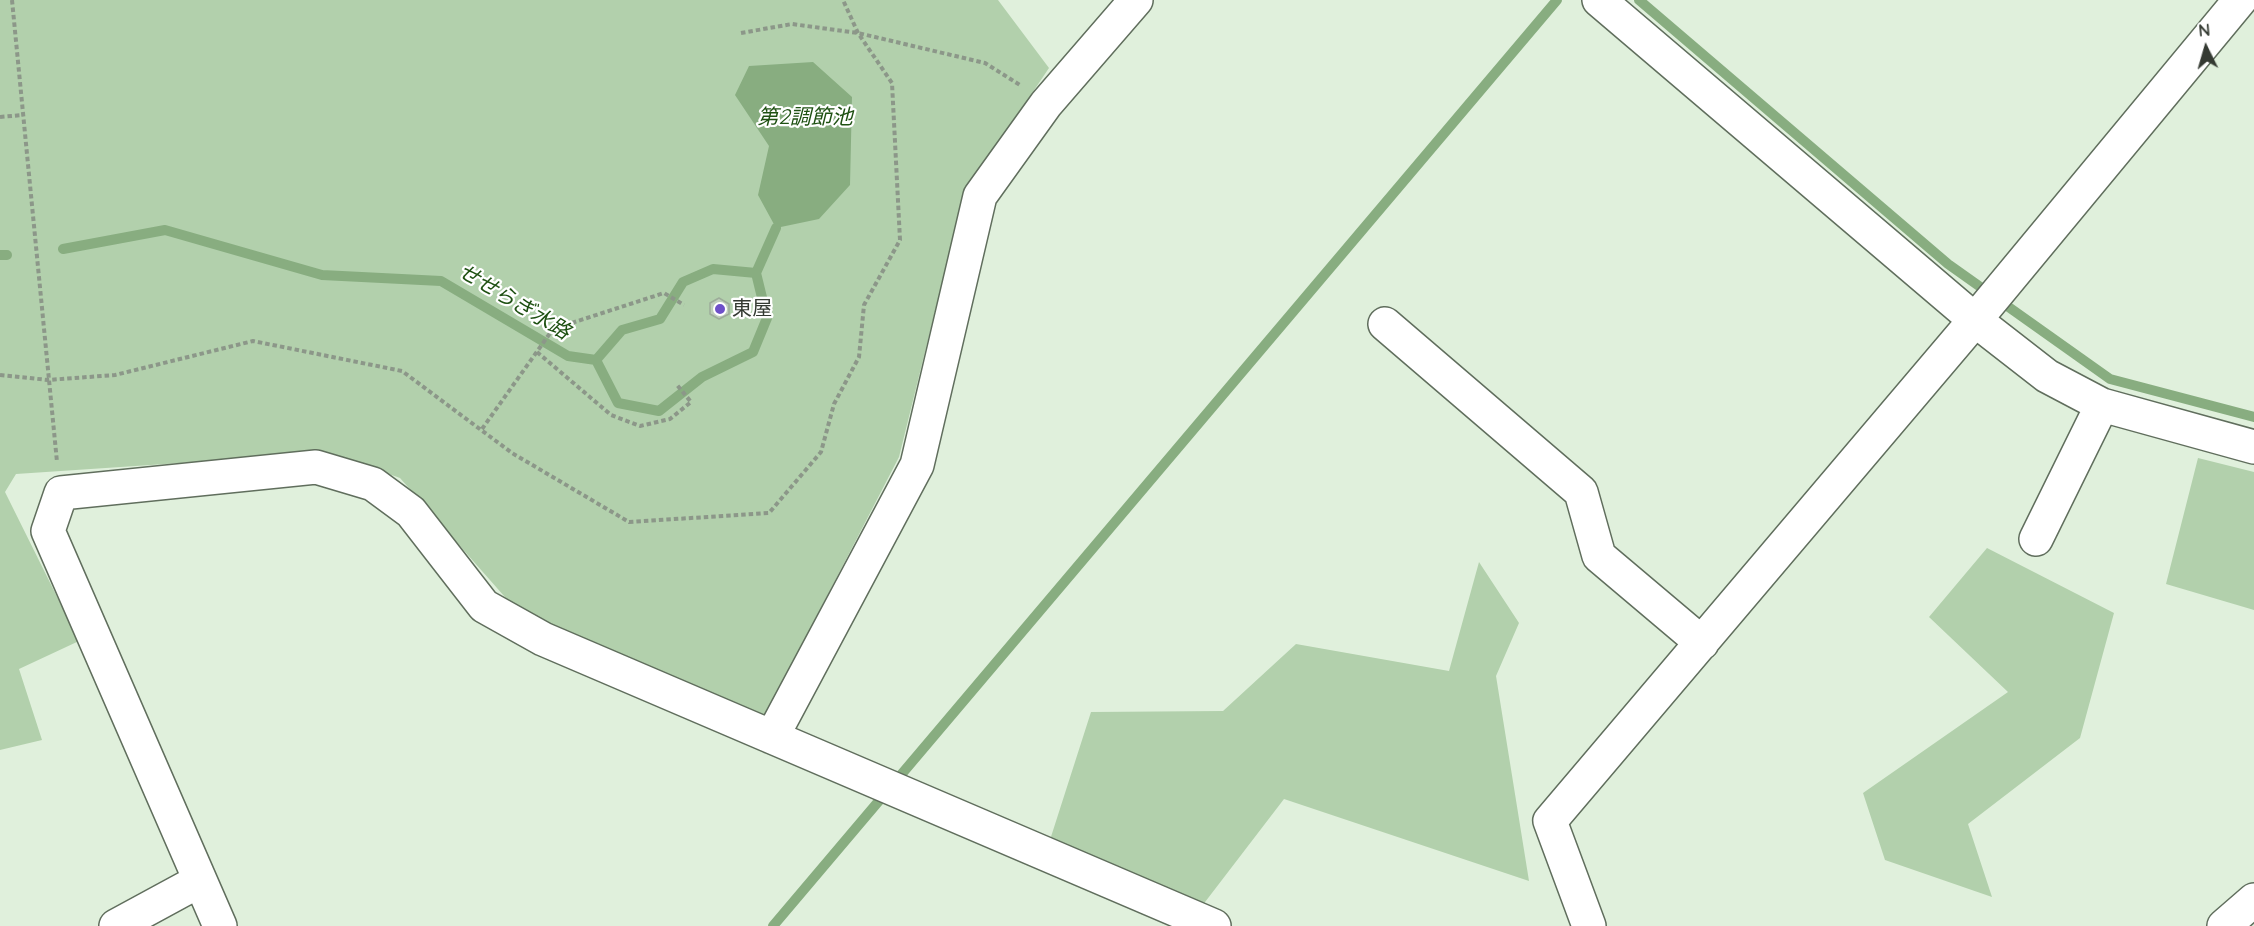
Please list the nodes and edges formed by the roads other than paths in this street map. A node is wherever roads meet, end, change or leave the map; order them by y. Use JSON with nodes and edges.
{"nodes":[{"id":1,"x":1136,"y":0,"type":"edge"},
{"id":2,"x":1599,"y":0,"type":"edge"},
{"id":3,"x":2240,"y":0,"type":"edge"},
{"id":4,"x":1986,"y":306,"type":"junction"},
{"id":5,"x":1385,"y":324,"type":"dead end"},
{"id":6,"x":2102,"y":405,"type":"junction"},
{"id":7,"x":2254,"y":447,"type":"edge"},
{"id":8,"x":2036,"y":539,"type":"dead end"},
{"id":9,"x":1702,"y":643,"type":"junction"},
{"id":10,"x":772,"y":737,"type":"junction"},
{"id":11,"x":199,"y":881,"type":"junction"},
{"id":12,"x":2254,"y":900,"type":"edge"},
{"id":13,"x":116,"y":926,"type":"edge"},
{"id":14,"x":220,"y":926,"type":"edge"},
{"id":15,"x":1214,"y":926,"type":"edge"},
{"id":16,"x":1589,"y":926,"type":"edge"},
{"id":17,"x":2224,"y":926,"type":"edge"}],
"edges":[{"from":1,"to":10,"type":"street"},
{"from":2,"to":4,"type":"street"},
{"from":3,"to":4,"type":"street"},
{"from":4,"to":6,"type":"street"},
{"from":4,"to":9,"type":"street"},
{"from":5,"to":9,"type":"street"},
{"from":6,"to":7,"type":"street"},
{"from":6,"to":8,"type":"street"},
{"from":9,"to":16,"type":"street"},
{"from":10,"to":11,"type":"street"},
{"from":10,"to":15,"type":"street"},
{"from":11,"to":13,"type":"street"},
{"from":11,"to":14,"type":"street"},
{"from":12,"to":17,"type":"street"}]}
